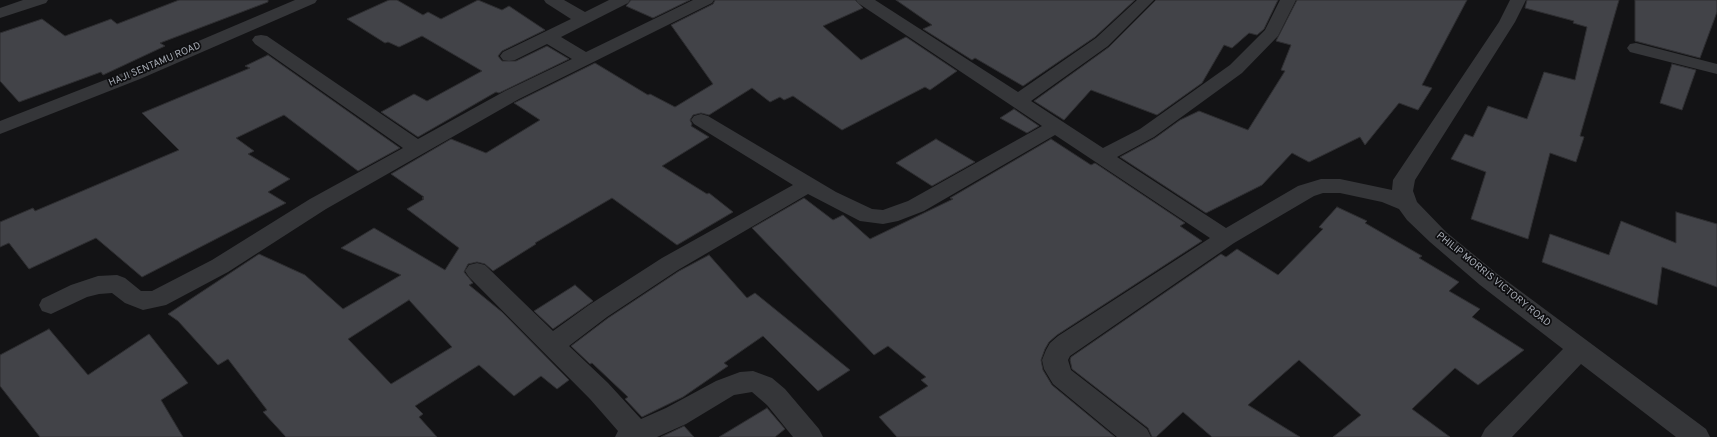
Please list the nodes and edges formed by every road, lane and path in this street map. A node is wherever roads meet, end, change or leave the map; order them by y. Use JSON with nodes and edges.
{"nodes":[{"id":1,"x":40,"y":0,"type":"edge"},
{"id":2,"x":309,"y":0,"type":"edge"},
{"id":3,"x":552,"y":0,"type":"edge"},
{"id":4,"x":622,"y":0,"type":"edge"},
{"id":5,"x":706,"y":0,"type":"edge"},
{"id":6,"x":864,"y":0,"type":"edge"},
{"id":7,"x":1146,"y":0,"type":"edge"},
{"id":8,"x":1288,"y":0,"type":"edge"},
{"id":9,"x":1518,"y":0,"type":"edge"},
{"id":10,"x":0,"y":14,"type":"edge"},
{"id":11,"x":584,"y":20,"type":"junction"},
{"id":12,"x":548,"y":38,"type":"junction"},
{"id":13,"x":262,"y":40,"type":"dead end"},
{"id":14,"x":1636,"y":48,"type":"dead end"},
{"id":15,"x":509,"y":56,"type":"dead end"},
{"id":16,"x":586,"y":60,"type":"junction"},
{"id":17,"x":1717,"y":68,"type":"edge"},
{"id":18,"x":1018,"y":101,"type":"junction"},
{"id":19,"x":701,"y":120,"type":"dead end"},
{"id":20,"x":1056,"y":126,"type":"junction"},
{"id":21,"x":0,"y":128,"type":"edge"},
{"id":22,"x":418,"y":148,"type":"junction"},
{"id":23,"x":1102,"y":157,"type":"junction"},
{"id":24,"x":807,"y":186,"type":"junction"},
{"id":25,"x":1407,"y":204,"type":"junction"},
{"id":26,"x":1226,"y":238,"type":"junction"},
{"id":27,"x":477,"y":271,"type":"dead end"},
{"id":28,"x":51,"y":305,"type":"dead end"},
{"id":29,"x":553,"y":344,"type":"junction"},
{"id":30,"x":1580,"y":348,"type":"junction"},
{"id":31,"x":633,"y":435,"type":"edge"},
{"id":32,"x":809,"y":437,"type":"edge"},
{"id":33,"x":1137,"y":437,"type":"edge"},
{"id":34,"x":1495,"y":437,"type":"edge"},
{"id":35,"x":1696,"y":437,"type":"edge"}],
"edges":[{"from":1,"to":10,"type":"street"},
{"from":2,"to":21,"type":"street","name":"HAJI SENTAMU ROAD"},
{"from":3,"to":11,"type":"street"},
{"from":4,"to":11,"type":"street"},
{"from":5,"to":16,"type":"street"},
{"from":6,"to":18,"type":"street"},
{"from":7,"to":18,"type":"street"},
{"from":8,"to":23,"type":"street"},
{"from":9,"to":25,"type":"street","name":"PHILIP MORRIS VICTORY ROAD"},
{"from":11,"to":12,"type":"street"},
{"from":12,"to":15,"type":"street"},
{"from":12,"to":16,"type":"street"},
{"from":13,"to":22,"type":"street"},
{"from":14,"to":17,"type":"street"},
{"from":16,"to":22,"type":"street"},
{"from":18,"to":20,"type":"street"},
{"from":19,"to":24,"type":"street"},
{"from":20,"to":23,"type":"street"},
{"from":20,"to":24,"type":"street"},
{"from":22,"to":28,"type":"street"},
{"from":23,"to":26,"type":"street"},
{"from":24,"to":29,"type":"street"},
{"from":25,"to":26,"type":"street"},
{"from":25,"to":30,"type":"street","name":"PHILIP MORRIS VICTORY ROAD"},
{"from":26,"to":33,"type":"street"},
{"from":27,"to":29,"type":"street"},
{"from":29,"to":31,"type":"street"},
{"from":30,"to":34,"type":"street"},
{"from":30,"to":35,"type":"street","name":"PHILIP MORRIS VICTORY ROAD"},
{"from":31,"to":32,"type":"street"}]}
